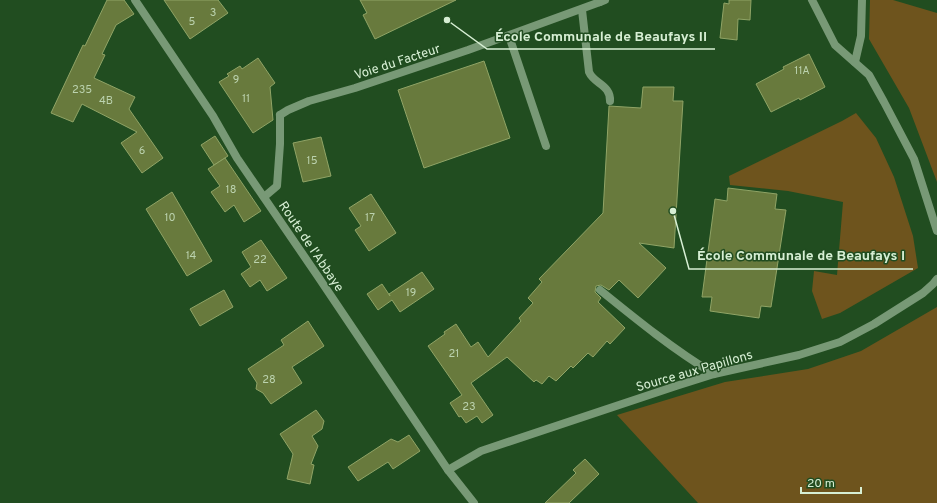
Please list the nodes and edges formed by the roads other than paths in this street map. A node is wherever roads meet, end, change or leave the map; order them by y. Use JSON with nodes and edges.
{"nodes":[{"id":1,"x":135,"y":0,"type":"edge"},
{"id":2,"x":812,"y":0,"type":"edge"},
{"id":3,"x":862,"y":0,"type":"edge"},
{"id":4,"x":602,"y":1,"type":"edge"},
{"id":5,"x":582,"y":10,"type":"junction"},
{"id":6,"x":508,"y":36,"type":"junction"},
{"id":7,"x":855,"y":62,"type":"junction"},
{"id":8,"x":610,"y":101,"type":"dead end"},
{"id":9,"x":546,"y":146,"type":"dead end"},
{"id":10,"x":264,"y":197,"type":"junction"},
{"id":11,"x":937,"y":231,"type":"edge"},
{"id":12,"x":937,"y":279,"type":"edge"},
{"id":13,"x":600,"y":290,"type":"dead end"},
{"id":14,"x":714,"y":374,"type":"junction"},
{"id":15,"x":448,"y":470,"type":"junction"},
{"id":16,"x":474,"y":503,"type":"edge"}],
"edges":[{"from":1,"to":10,"type":"street","name":"Route de l'Abbaye"},
{"from":2,"to":7,"type":"street"},
{"from":3,"to":7,"type":"street"},
{"from":4,"to":5,"type":"street","name":"Voie du Facteur"},
{"from":5,"to":6,"type":"street","name":"Voie du Facteur"},
{"from":5,"to":8,"type":"street"},
{"from":6,"to":9,"type":"street"},
{"from":6,"to":10,"type":"street","name":"Voie du Facteur"},
{"from":7,"to":11,"type":"street"},
{"from":10,"to":15,"type":"street","name":"Route de l'Abbaye"},
{"from":12,"to":14,"type":"street","name":"Source aux Papillons"},
{"from":13,"to":14,"type":"street"},
{"from":14,"to":15,"type":"street","name":"Source aux Papillons"},
{"from":15,"to":16,"type":"street","name":"Route de l'Abbaye"}]}
